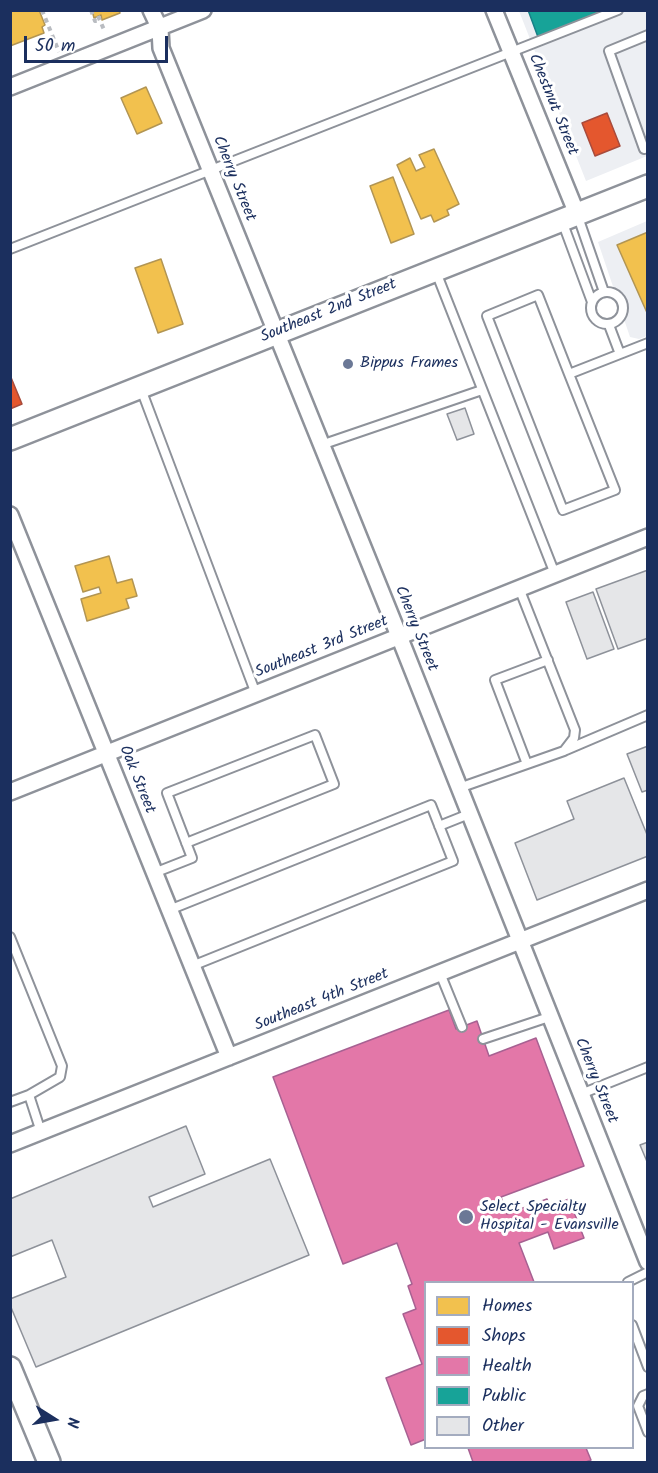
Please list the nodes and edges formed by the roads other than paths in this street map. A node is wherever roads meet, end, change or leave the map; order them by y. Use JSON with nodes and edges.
{"nodes":[{"id":1,"x":152,"y":10,"type":"edge"},
{"id":2,"x":203,"y":10,"type":"edge"},
{"id":3,"x":494,"y":10,"type":"edge"},
{"id":4,"x":618,"y":10,"type":"edge"},
{"id":5,"x":160,"y":29,"type":"junction"},
{"id":6,"x":648,"y":35,"type":"edge"},
{"id":7,"x":511,"y":52,"type":"junction"},
{"id":8,"x":10,"y":87,"type":"edge"},
{"id":9,"x":648,"y":148,"type":"edge"},
{"id":10,"x":209,"y":170,"type":"junction"},
{"id":11,"x":648,"y":186,"type":"edge"},
{"id":12,"x":569,"y":217,"type":"junction"},
{"id":13,"x":10,"y":249,"type":"edge"},
{"id":14,"x":435,"y":270,"type":"junction"},
{"id":15,"x":604,"y":292,"type":"junction"},
{"id":16,"x":592,"y":303,"type":"junction"},
{"id":17,"x":609,"y":325,"type":"junction"},
{"id":18,"x":275,"y":334,"type":"junction"},
{"id":19,"x":648,"y":343,"type":"edge"},
{"id":20,"x":620,"y":354,"type":"junction"},
{"id":21,"x":569,"y":374,"type":"junction"},
{"id":22,"x":141,"y":387,"type":"junction"},
{"id":23,"x":482,"y":390,"type":"junction"},
{"id":24,"x":10,"y":439,"type":"edge"},
{"id":25,"x":321,"y":445,"type":"junction"},
{"id":26,"x":10,"y":515,"type":"edge"},
{"id":27,"x":648,"y":537,"type":"edge"},
{"id":28,"x":555,"y":574,"type":"junction"},
{"id":29,"x":519,"y":588,"type":"junction"},
{"id":30,"x":399,"y":636,"type":"junction"},
{"id":31,"x":548,"y":660,"type":"junction"},
{"id":32,"x":256,"y":694,"type":"junction"},
{"id":33,"x":648,"y":715,"type":"edge"},
{"id":34,"x":564,"y":751,"type":"junction"},
{"id":35,"x":106,"y":754,"type":"junction"},
{"id":36,"x":527,"y":764,"type":"junction"},
{"id":37,"x":459,"y":788,"type":"junction"},
{"id":38,"x":10,"y":792,"type":"edge"},
{"id":39,"x":469,"y":813,"type":"junction"},
{"id":40,"x":439,"y":826,"type":"junction"},
{"id":41,"x":186,"y":843,"type":"junction"},
{"id":42,"x":154,"y":873,"type":"junction"},
{"id":43,"x":648,"y":890,"type":"edge"},
{"id":44,"x":170,"y":910,"type":"junction"},
{"id":45,"x":10,"y":937,"type":"edge"},
{"id":46,"x":520,"y":941,"type":"junction"},
{"id":47,"x":192,"y":966,"type":"junction"},
{"id":48,"x":440,"y":973,"type":"junction"},
{"id":49,"x":549,"y":1017,"type":"junction"},
{"id":50,"x":462,"y":1027,"type":"dead end"},
{"id":51,"x":483,"y":1039,"type":"dead end"},
{"id":52,"x":229,"y":1057,"type":"junction"},
{"id":53,"x":648,"y":1067,"type":"edge"},
{"id":54,"x":581,"y":1094,"type":"junction"},
{"id":55,"x":29,"y":1095,"type":"junction"},
{"id":56,"x":10,"y":1102,"type":"edge"},
{"id":57,"x":40,"y":1132,"type":"junction"},
{"id":58,"x":10,"y":1144,"type":"edge"},
{"id":59,"x":648,"y":1262,"type":"edge"},
{"id":60,"x":648,"y":1272,"type":"edge"},
{"id":61,"x":630,"y":1281,"type":"edge"},
{"id":62,"x":634,"y":1328,"type":"edge"},
{"id":63,"x":648,"y":1366,"type":"edge"},
{"id":64,"x":10,"y":1368,"type":"edge"},
{"id":65,"x":648,"y":1394,"type":"edge"},
{"id":66,"x":648,"y":1432,"type":"edge"},
{"id":67,"x":49,"y":1462,"type":"edge"}],
"edges":[{"from":1,"to":5,"type":"street","name":"Cherry Street"},
{"from":2,"to":5,"type":"street"},
{"from":3,"to":7,"type":"street","name":"Chestnut Street"},
{"from":4,"to":7,"type":"lane"},
{"from":5,"to":8,"type":"street"},
{"from":5,"to":10,"type":"street","name":"Cherry Street"},
{"from":6,"to":9,"type":"lane"},
{"from":7,"to":10,"type":"lane"},
{"from":7,"to":12,"type":"street","name":"Chestnut Street"},
{"from":10,"to":13,"type":"lane"},
{"from":10,"to":18,"type":"street","name":"Cherry Street"},
{"from":11,"to":12,"type":"street","name":"Southeast 2nd Street"},
{"from":12,"to":14,"type":"street","name":"Southeast 2nd Street"},
{"from":12,"to":15,"type":"lane"},
{"from":12,"to":16,"type":"lane"},
{"from":14,"to":18,"type":"street","name":"Southeast 2nd Street"},
{"from":14,"to":23,"type":"lane"},
{"from":15,"to":16,"type":"lane"},
{"from":15,"to":17,"type":"lane"},
{"from":16,"to":17,"type":"lane"},
{"from":17,"to":20,"type":"lane"},
{"from":18,"to":22,"type":"street","name":"Southeast 2nd Street"},
{"from":18,"to":25,"type":"street","name":"Cherry Street"},
{"from":19,"to":20,"type":"lane"},
{"from":20,"to":21,"type":"lane"},
{"from":21,"to":21,"type":"lane"},
{"from":22,"to":24,"type":"street","name":"Southeast 2nd Street"},
{"from":22,"to":32,"type":"lane"},
{"from":23,"to":25,"type":"lane"},
{"from":23,"to":28,"type":"lane"},
{"from":25,"to":30,"type":"street","name":"Cherry Street"},
{"from":26,"to":35,"type":"street","name":"Oak Street"},
{"from":27,"to":28,"type":"street","name":"Southeast 3rd Street"},
{"from":28,"to":29,"type":"street","name":"Southeast 3rd Street"},
{"from":29,"to":30,"type":"street","name":"Southeast 3rd Street"},
{"from":29,"to":31,"type":"lane"},
{"from":30,"to":32,"type":"street","name":"Southeast 3rd Street"},
{"from":30,"to":37,"type":"street","name":"Cherry Street"},
{"from":31,"to":34,"type":"lane"},
{"from":31,"to":36,"type":"lane"},
{"from":32,"to":35,"type":"street","name":"Southeast 3rd Street"},
{"from":33,"to":34,"type":"lane"},
{"from":34,"to":36,"type":"lane"},
{"from":35,"to":38,"type":"street","name":"Southeast 3rd Street"},
{"from":35,"to":42,"type":"street","name":"Oak Street"},
{"from":36,"to":37,"type":"lane"},
{"from":37,"to":39,"type":"street","name":"Cherry Street"},
{"from":39,"to":40,"type":"lane"},
{"from":39,"to":46,"type":"street","name":"Cherry Street"},
{"from":40,"to":44,"type":"lane"},
{"from":40,"to":47,"type":"lane"},
{"from":41,"to":41,"type":"lane"},
{"from":41,"to":42,"type":"lane"},
{"from":42,"to":44,"type":"street","name":"Oak Street"},
{"from":43,"to":46,"type":"street","name":"Southeast 4th Street"},
{"from":44,"to":47,"type":"street","name":"Oak Street"},
{"from":45,"to":55,"type":"lane"},
{"from":46,"to":48,"type":"street","name":"Southeast 4th Street"},
{"from":46,"to":49,"type":"street","name":"Cherry Street"},
{"from":47,"to":52,"type":"street","name":"Oak Street"},
{"from":48,"to":50,"type":"lane"},
{"from":48,"to":52,"type":"street","name":"Southeast 4th Street"},
{"from":49,"to":51,"type":"lane"},
{"from":49,"to":54,"type":"street","name":"Cherry Street"},
{"from":52,"to":57,"type":"street","name":"Southeast 4th Street"},
{"from":53,"to":54,"type":"lane"},
{"from":54,"to":59,"type":"street","name":"Cherry Street"},
{"from":55,"to":56,"type":"lane"},
{"from":55,"to":57,"type":"lane"},
{"from":57,"to":58,"type":"street","name":"Southeast 4th Street"},
{"from":60,"to":61,"type":"lane"},
{"from":62,"to":63,"type":"lane"},
{"from":64,"to":67,"type":"street"},
{"from":65,"to":66,"type":"lane"}]}
